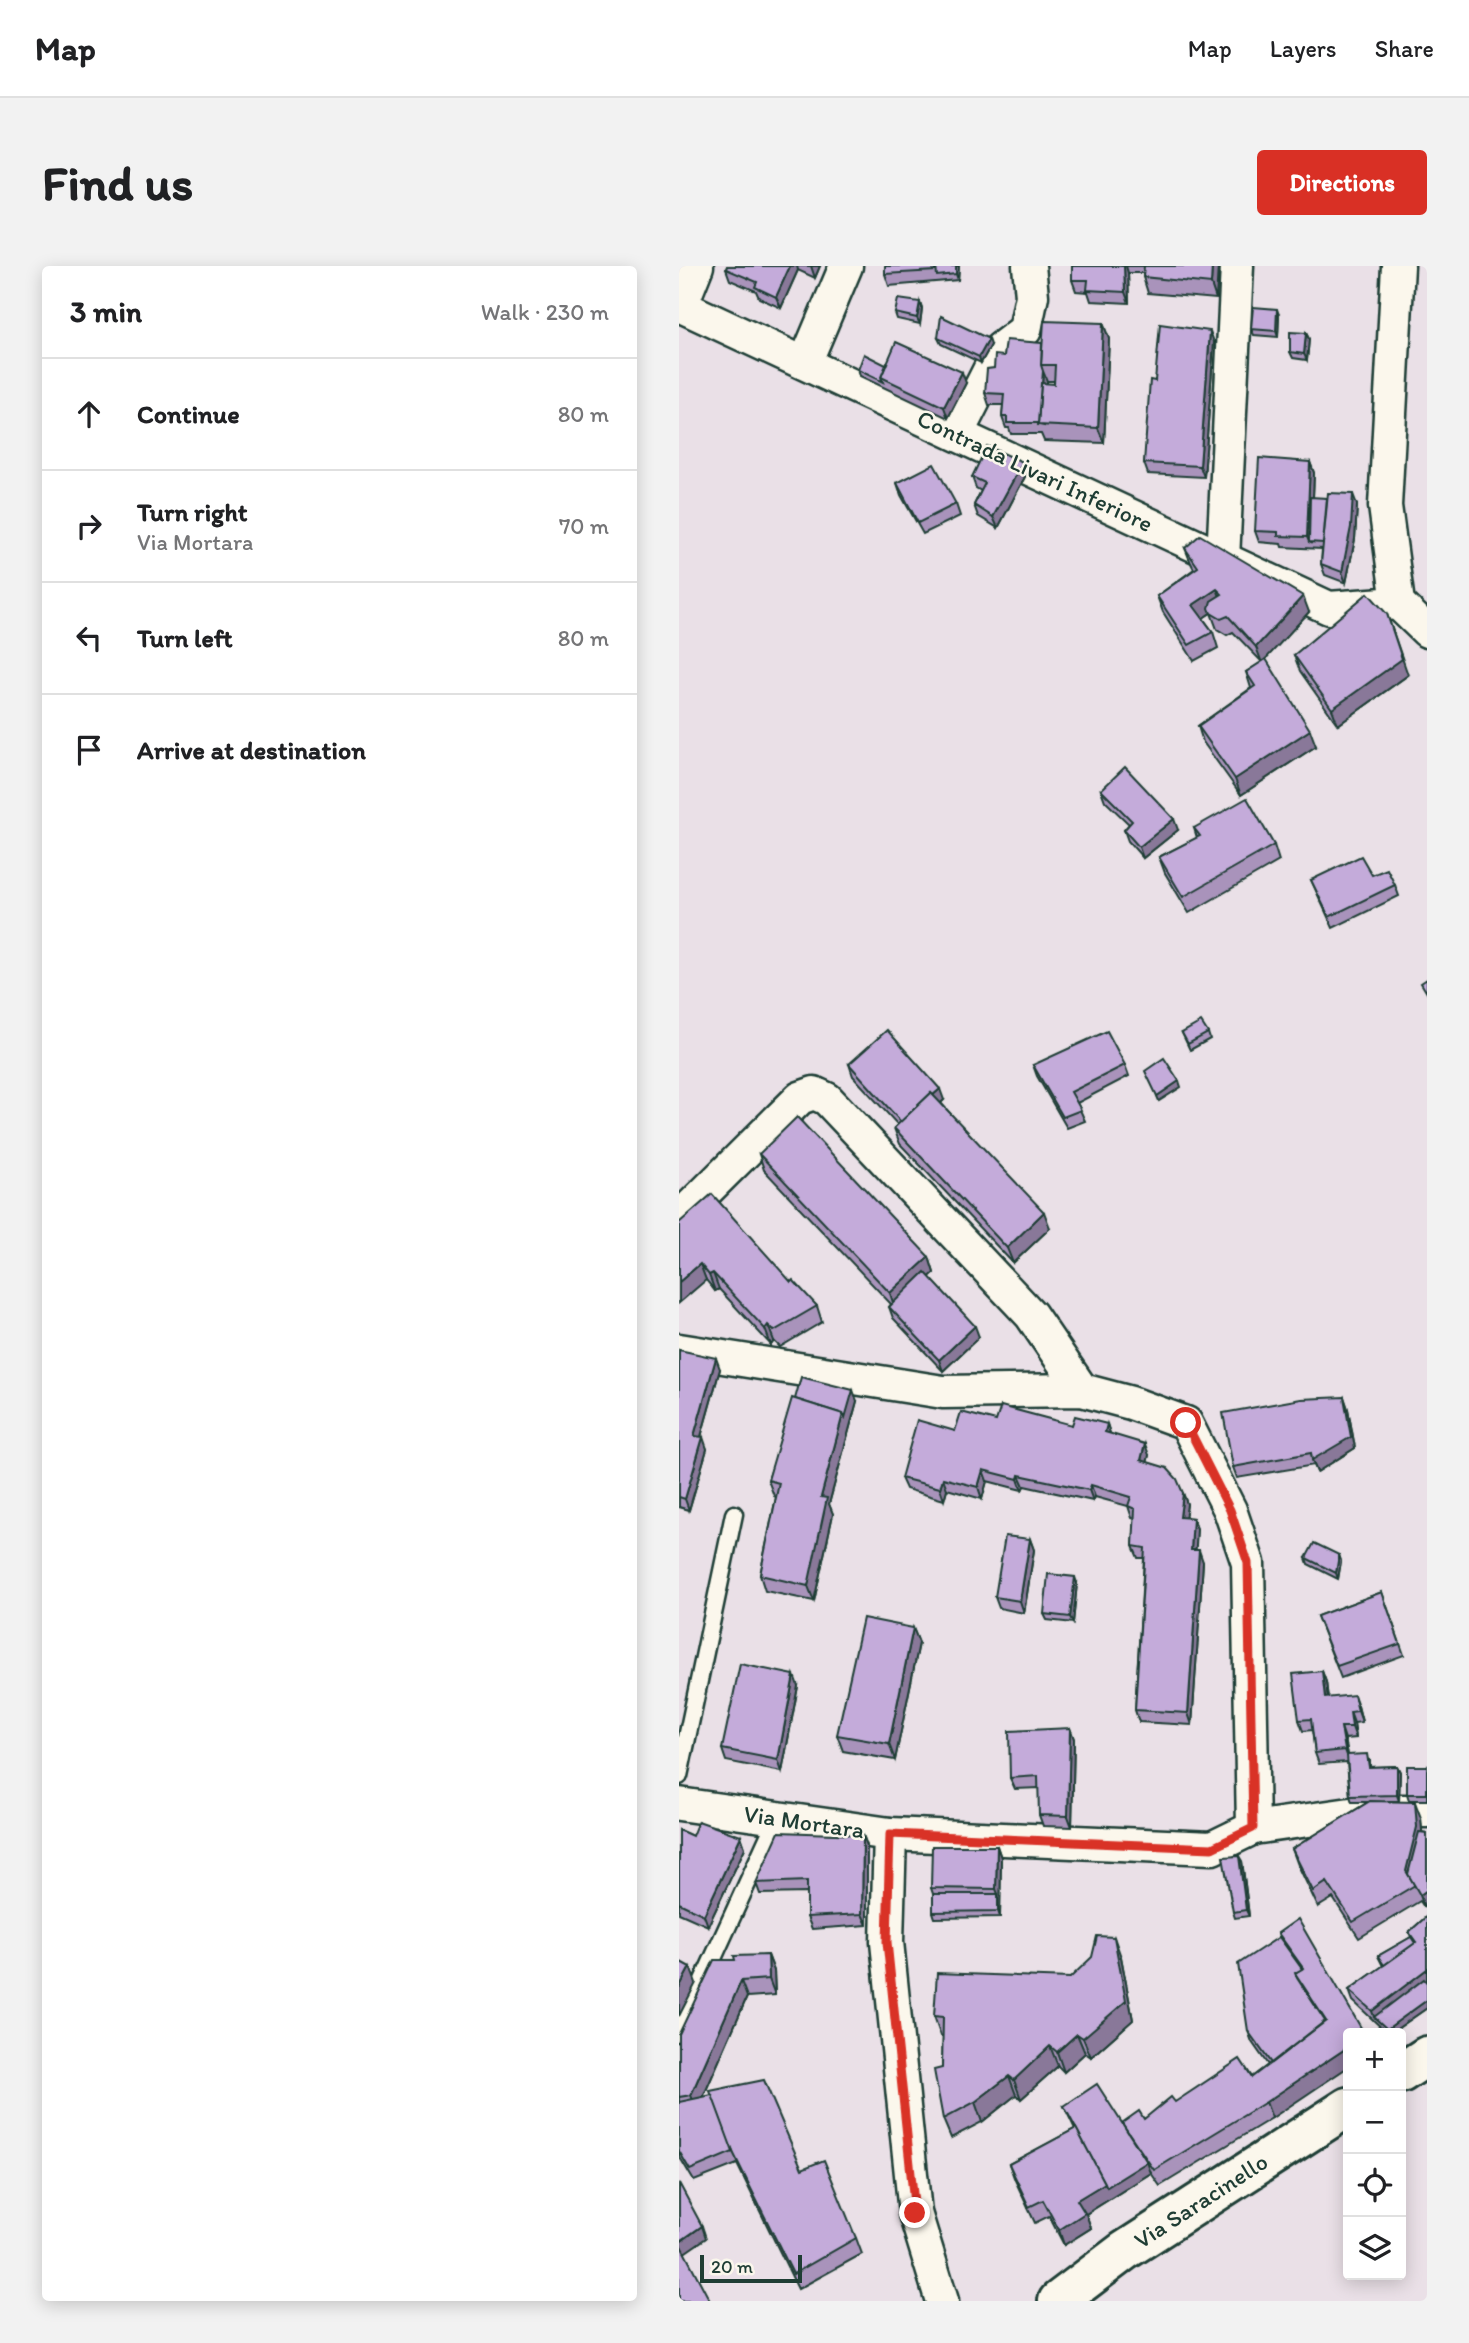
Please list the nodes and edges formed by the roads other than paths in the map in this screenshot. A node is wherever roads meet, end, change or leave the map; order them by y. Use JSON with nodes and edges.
{"nodes":[{"id":1,"x":697,"y":266,"type":"edge"},
{"id":2,"x":846,"y":266,"type":"edge"},
{"id":3,"x":1029,"y":266,"type":"edge"},
{"id":4,"x":1237,"y":266,"type":"edge"},
{"id":5,"x":1398,"y":266,"type":"edge"},
{"id":6,"x":680,"y":306,"type":"edge"},
{"id":7,"x":805,"y":363,"type":"junction"},
{"id":8,"x":957,"y":434,"type":"junction"},
{"id":9,"x":1223,"y":559,"type":"junction"},
{"id":10,"x":1398,"y":603,"type":"junction"},
{"id":11,"x":1427,"y":631,"type":"edge"},
{"id":12,"x":679,"y":1218,"type":"edge"},
{"id":13,"x":679,"y":1350,"type":"edge"},
{"id":14,"x":1082,"y":1390,"type":"junction"},
{"id":15,"x":734,"y":1514,"type":"dead end"},
{"id":16,"x":679,"y":1776,"type":"edge"},
{"id":17,"x":679,"y":1804,"type":"edge"},
{"id":18,"x":1427,"y":1811,"type":"edge"},
{"id":19,"x":777,"y":1818,"type":"junction"},
{"id":20,"x":1253,"y":1828,"type":"junction"},
{"id":21,"x":890,"y":1834,"type":"junction"},
{"id":22,"x":679,"y":2033,"type":"edge"},
{"id":23,"x":1427,"y":2056,"type":"edge"},
{"id":24,"x":1406,"y":2070,"type":"edge"},
{"id":25,"x":1343,"y":2110,"type":"edge"},
{"id":26,"x":942,"y":2301,"type":"edge"},
{"id":27,"x":1058,"y":2301,"type":"edge"}],
"edges":[{"from":1,"to":6,"type":"street"},
{"from":2,"to":7,"type":"street"},
{"from":3,"to":8,"type":"street"},
{"from":4,"to":9,"type":"street"},
{"from":5,"to":10,"type":"street"},
{"from":6,"to":7,"type":"street","name":"Contrada Livari Inferiore"},
{"from":7,"to":8,"type":"street","name":"Contrada Livari Inferiore"},
{"from":8,"to":9,"type":"street","name":"Contrada Livari Inferiore"},
{"from":9,"to":10,"type":"street","name":"Contrada Livari Inferiore"},
{"from":10,"to":11,"type":"street"},
{"from":12,"to":14,"type":"street"},
{"from":13,"to":14,"type":"street"},
{"from":14,"to":20,"type":"street"},
{"from":15,"to":16,"type":"lane"},
{"from":17,"to":19,"type":"street","name":"Via Mortara"},
{"from":18,"to":20,"type":"street","name":"Via Mortara"},
{"from":19,"to":21,"type":"street","name":"Via Mortara"},
{"from":19,"to":22,"type":"lane"},
{"from":20,"to":21,"type":"street","name":"Via Mortara"},
{"from":21,"to":26,"type":"street"},
{"from":23,"to":24,"type":"main road"},
{"from":25,"to":27,"type":"main road","name":"Via Saracinello"}]}
